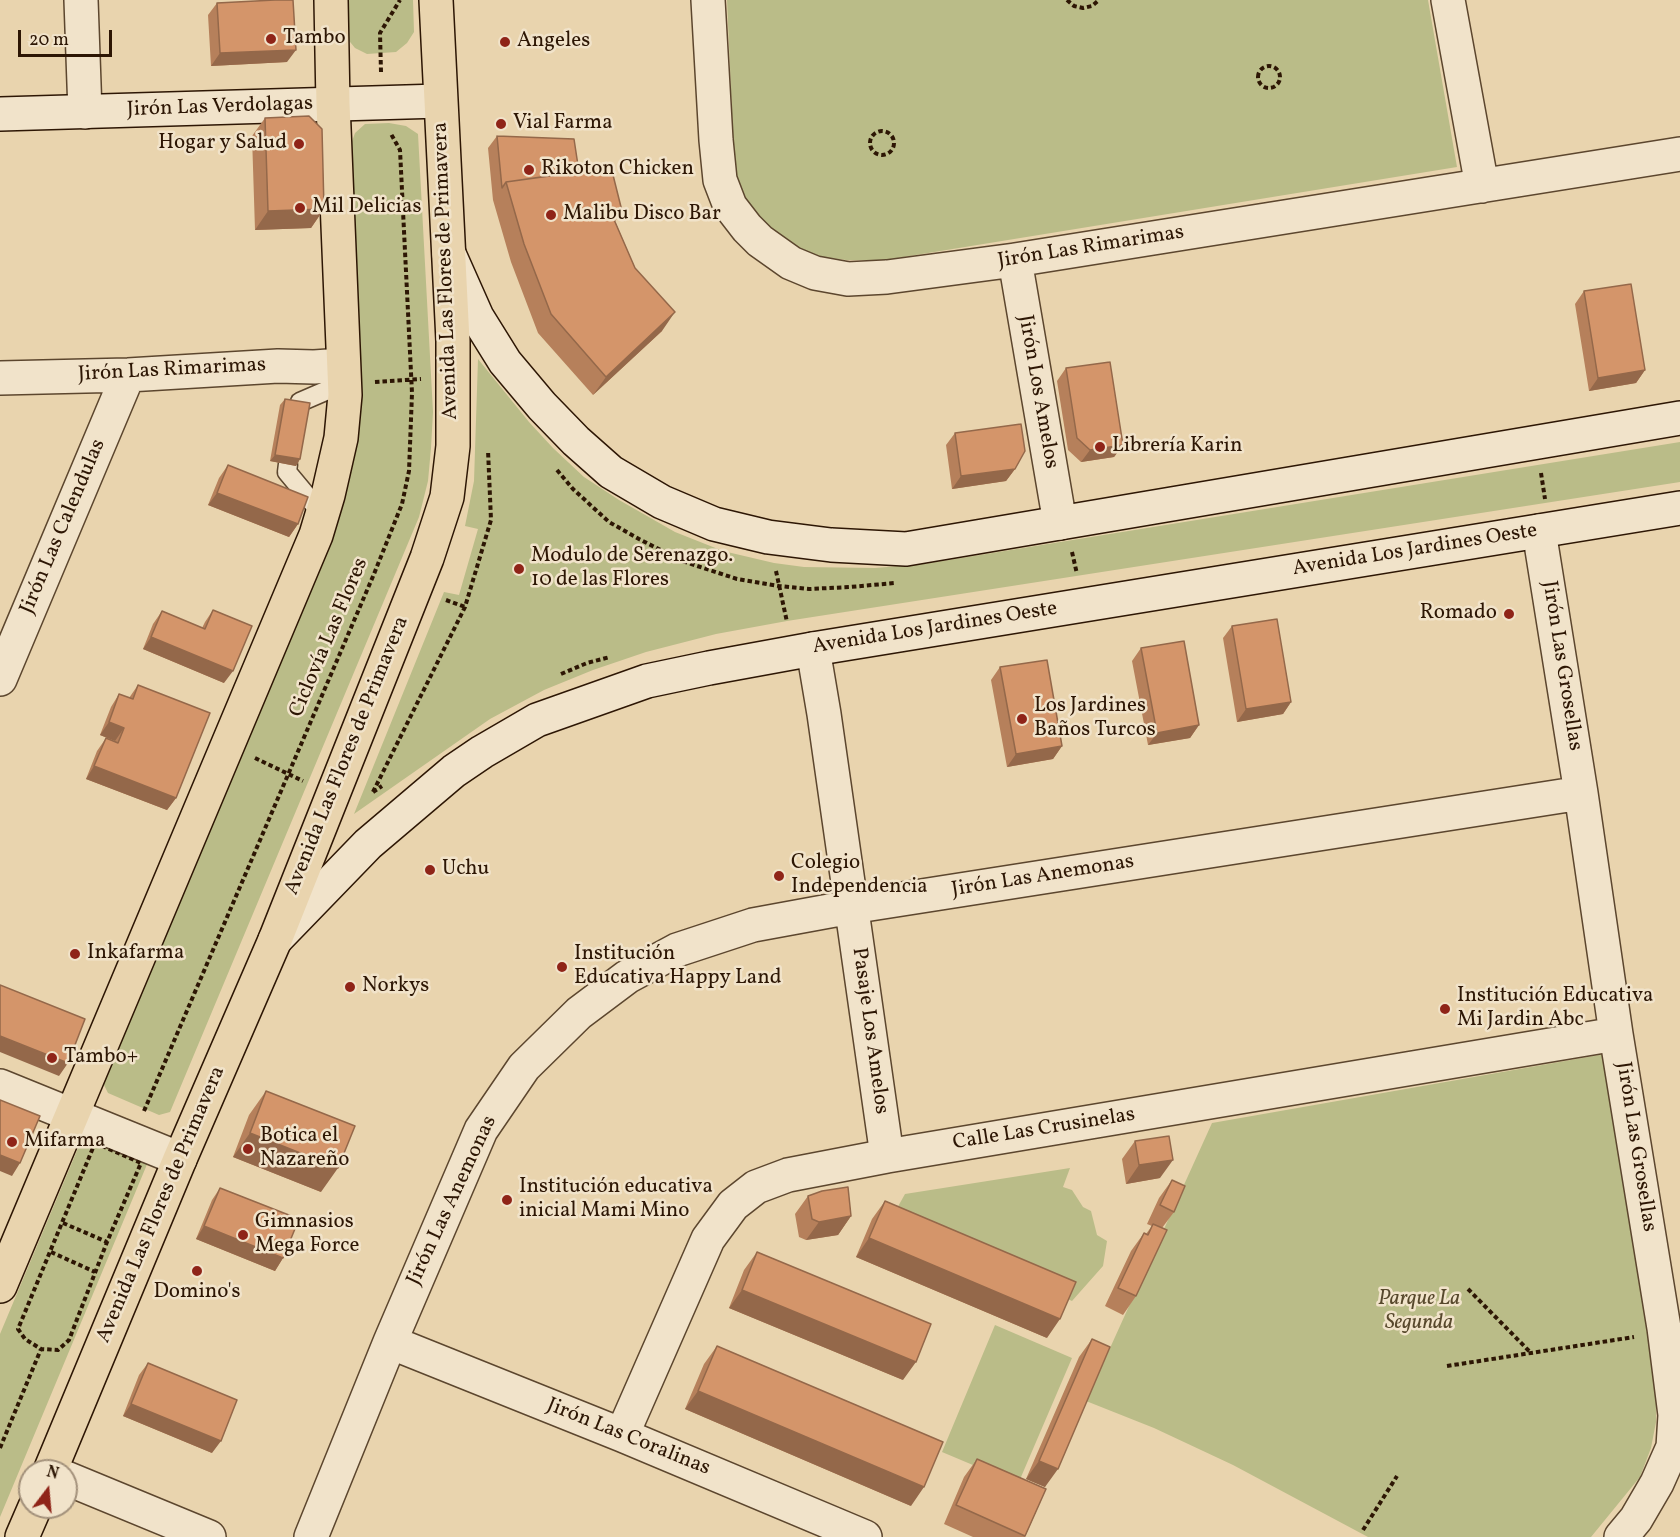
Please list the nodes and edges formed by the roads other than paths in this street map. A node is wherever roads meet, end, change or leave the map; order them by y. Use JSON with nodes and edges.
{"nodes":[{"id":1,"x":81,"y":0,"type":"edge"},
{"id":2,"x":331,"y":0,"type":"edge"},
{"id":3,"x":436,"y":0,"type":"edge"},
{"id":4,"x":708,"y":0,"type":"edge"},
{"id":5,"x":1448,"y":0,"type":"edge"},
{"id":6,"x":440,"y":100,"type":"junction"},
{"id":7,"x":333,"y":104,"type":"junction"},
{"id":8,"x":85,"y":112,"type":"junction"},
{"id":9,"x":0,"y":114,"type":"edge"},
{"id":10,"x":1680,"y":154,"type":"edge"},
{"id":11,"x":1482,"y":186,"type":"junction"},
{"id":12,"x":448,"y":252,"type":"junction"},
{"id":13,"x":1015,"y":260,"type":"junction"},
{"id":14,"x":334,"y":372,"type":"junction"},
{"id":15,"x":128,"y":375,"type":"junction"},
{"id":16,"x":0,"y":378,"type":"edge"},
{"id":17,"x":1680,"y":418,"type":"edge"},
{"id":18,"x":288,"y":464,"type":"edge"},
{"id":19,"x":1680,"y":508,"type":"edge"},
{"id":20,"x":322,"y":514,"type":"junction"},
{"id":21,"x":1064,"y":522,"type":"junction"},
{"id":22,"x":1545,"y":530,"type":"junction"},
{"id":23,"x":804,"y":651,"type":"junction"},
{"id":24,"x":0,"y":679,"type":"edge"},
{"id":25,"x":1581,"y":793,"type":"junction"},
{"id":26,"x":851,"y":907,"type":"junction"},
{"id":27,"x":275,"y":940,"type":"junction"},
{"id":28,"x":1616,"y":1034,"type":"junction"},
{"id":29,"x":0,"y":1086,"type":"edge"},
{"id":30,"x":72,"y":1116,"type":"junction"},
{"id":31,"x":887,"y":1156,"type":"junction"},
{"id":32,"x":180,"y":1159,"type":"junction"},
{"id":33,"x":0,"y":1286,"type":"edge"},
{"id":34,"x":390,"y":1342,"type":"junction"},
{"id":35,"x":622,"y":1435,"type":"junction"},
{"id":36,"x":55,"y":1459,"type":"edge"},
{"id":37,"x":78,"y":1483,"type":"edge"},
{"id":38,"x":30,"y":1519,"type":"edge"},
{"id":39,"x":821,"y":1528,"type":"edge"},
{"id":40,"x":22,"y":1537,"type":"edge"},
{"id":41,"x":209,"y":1537,"type":"edge"},
{"id":42,"x":311,"y":1537,"type":"edge"},
{"id":43,"x":865,"y":1537,"type":"edge"},
{"id":44,"x":1621,"y":1537,"type":"edge"}],
"edges":[{"from":1,"to":8,"type":"street"},
{"from":2,"to":7,"type":"main road"},
{"from":3,"to":6,"type":"main road","name":"Avenida Las Flores de Primavera"},
{"from":4,"to":13,"type":"street","name":"Jirón Las Rimarimas"},
{"from":5,"to":11,"type":"street"},
{"from":6,"to":7,"type":"street","name":"Jirón Las Verdolagas"},
{"from":6,"to":12,"type":"main road","name":"Avenida Las Flores de Primavera"},
{"from":7,"to":8,"type":"street","name":"Jirón Las Verdolagas"},
{"from":7,"to":14,"type":"main road"},
{"from":8,"to":9,"type":"street","name":"Jirón Las Verdolagas"},
{"from":10,"to":11,"type":"street","name":"Jirón Las Rimarimas"},
{"from":11,"to":13,"type":"street","name":"Jirón Las Rimarimas"},
{"from":12,"to":21,"type":"street"},
{"from":12,"to":27,"type":"main road","name":"Avenida Las Flores de Primavera"},
{"from":13,"to":21,"type":"street","name":"Jirón Los Amelos"},
{"from":14,"to":14,"type":"lane"},
{"from":14,"to":15,"type":"street","name":"Jirón Las Rimarimas"},
{"from":14,"to":20,"type":"main road"},
{"from":15,"to":16,"type":"street","name":"Jirón Las Rimarimas"},
{"from":15,"to":24,"type":"street","name":"Jirón Las Calendulas"},
{"from":17,"to":21,"type":"street"},
{"from":18,"to":20,"type":"lane"},
{"from":19,"to":22,"type":"street","name":"Avenida Los Jardines Oeste"},
{"from":20,"to":30,"type":"main road"},
{"from":22,"to":23,"type":"street","name":"Avenida Los Jardines Oeste"},
{"from":22,"to":25,"type":"street","name":"Jirón Las Grosellas"},
{"from":23,"to":26,"type":"street"},
{"from":23,"to":27,"type":"street","name":"Avenida Los Jardines Oeste"},
{"from":25,"to":26,"type":"street","name":"Jirón Las Anemonas"},
{"from":25,"to":28,"type":"street","name":"Jirón Las Grosellas"},
{"from":26,"to":31,"type":"street","name":"Pasaje Los Amelos"},
{"from":26,"to":34,"type":"street","name":"Jirón Las Anemonas"},
{"from":27,"to":32,"type":"main road","name":"Avenida Las Flores de Primavera"},
{"from":28,"to":31,"type":"street","name":"Calle Las Crusinelas"},
{"from":28,"to":44,"type":"street","name":"Jirón Las Grosellas"},
{"from":29,"to":30,"type":"street"},
{"from":30,"to":32,"type":"street"},
{"from":30,"to":33,"type":"main road"},
{"from":31,"to":35,"type":"street","name":"Calle Las Crusinelas"},
{"from":32,"to":36,"type":"main road","name":"Avenida Las Flores de Primavera"},
{"from":34,"to":35,"type":"street","name":"Jirón Las Coralinas"},
{"from":34,"to":42,"type":"street","name":"Jirón Las Anemonas"},
{"from":35,"to":39,"type":"street","name":"Jirón Las Coralinas"},
{"from":37,"to":41,"type":"street"},
{"from":38,"to":40,"type":"main road"},
{"from":39,"to":43,"type":"street","name":"Jirón Las Coralinas"}]}
